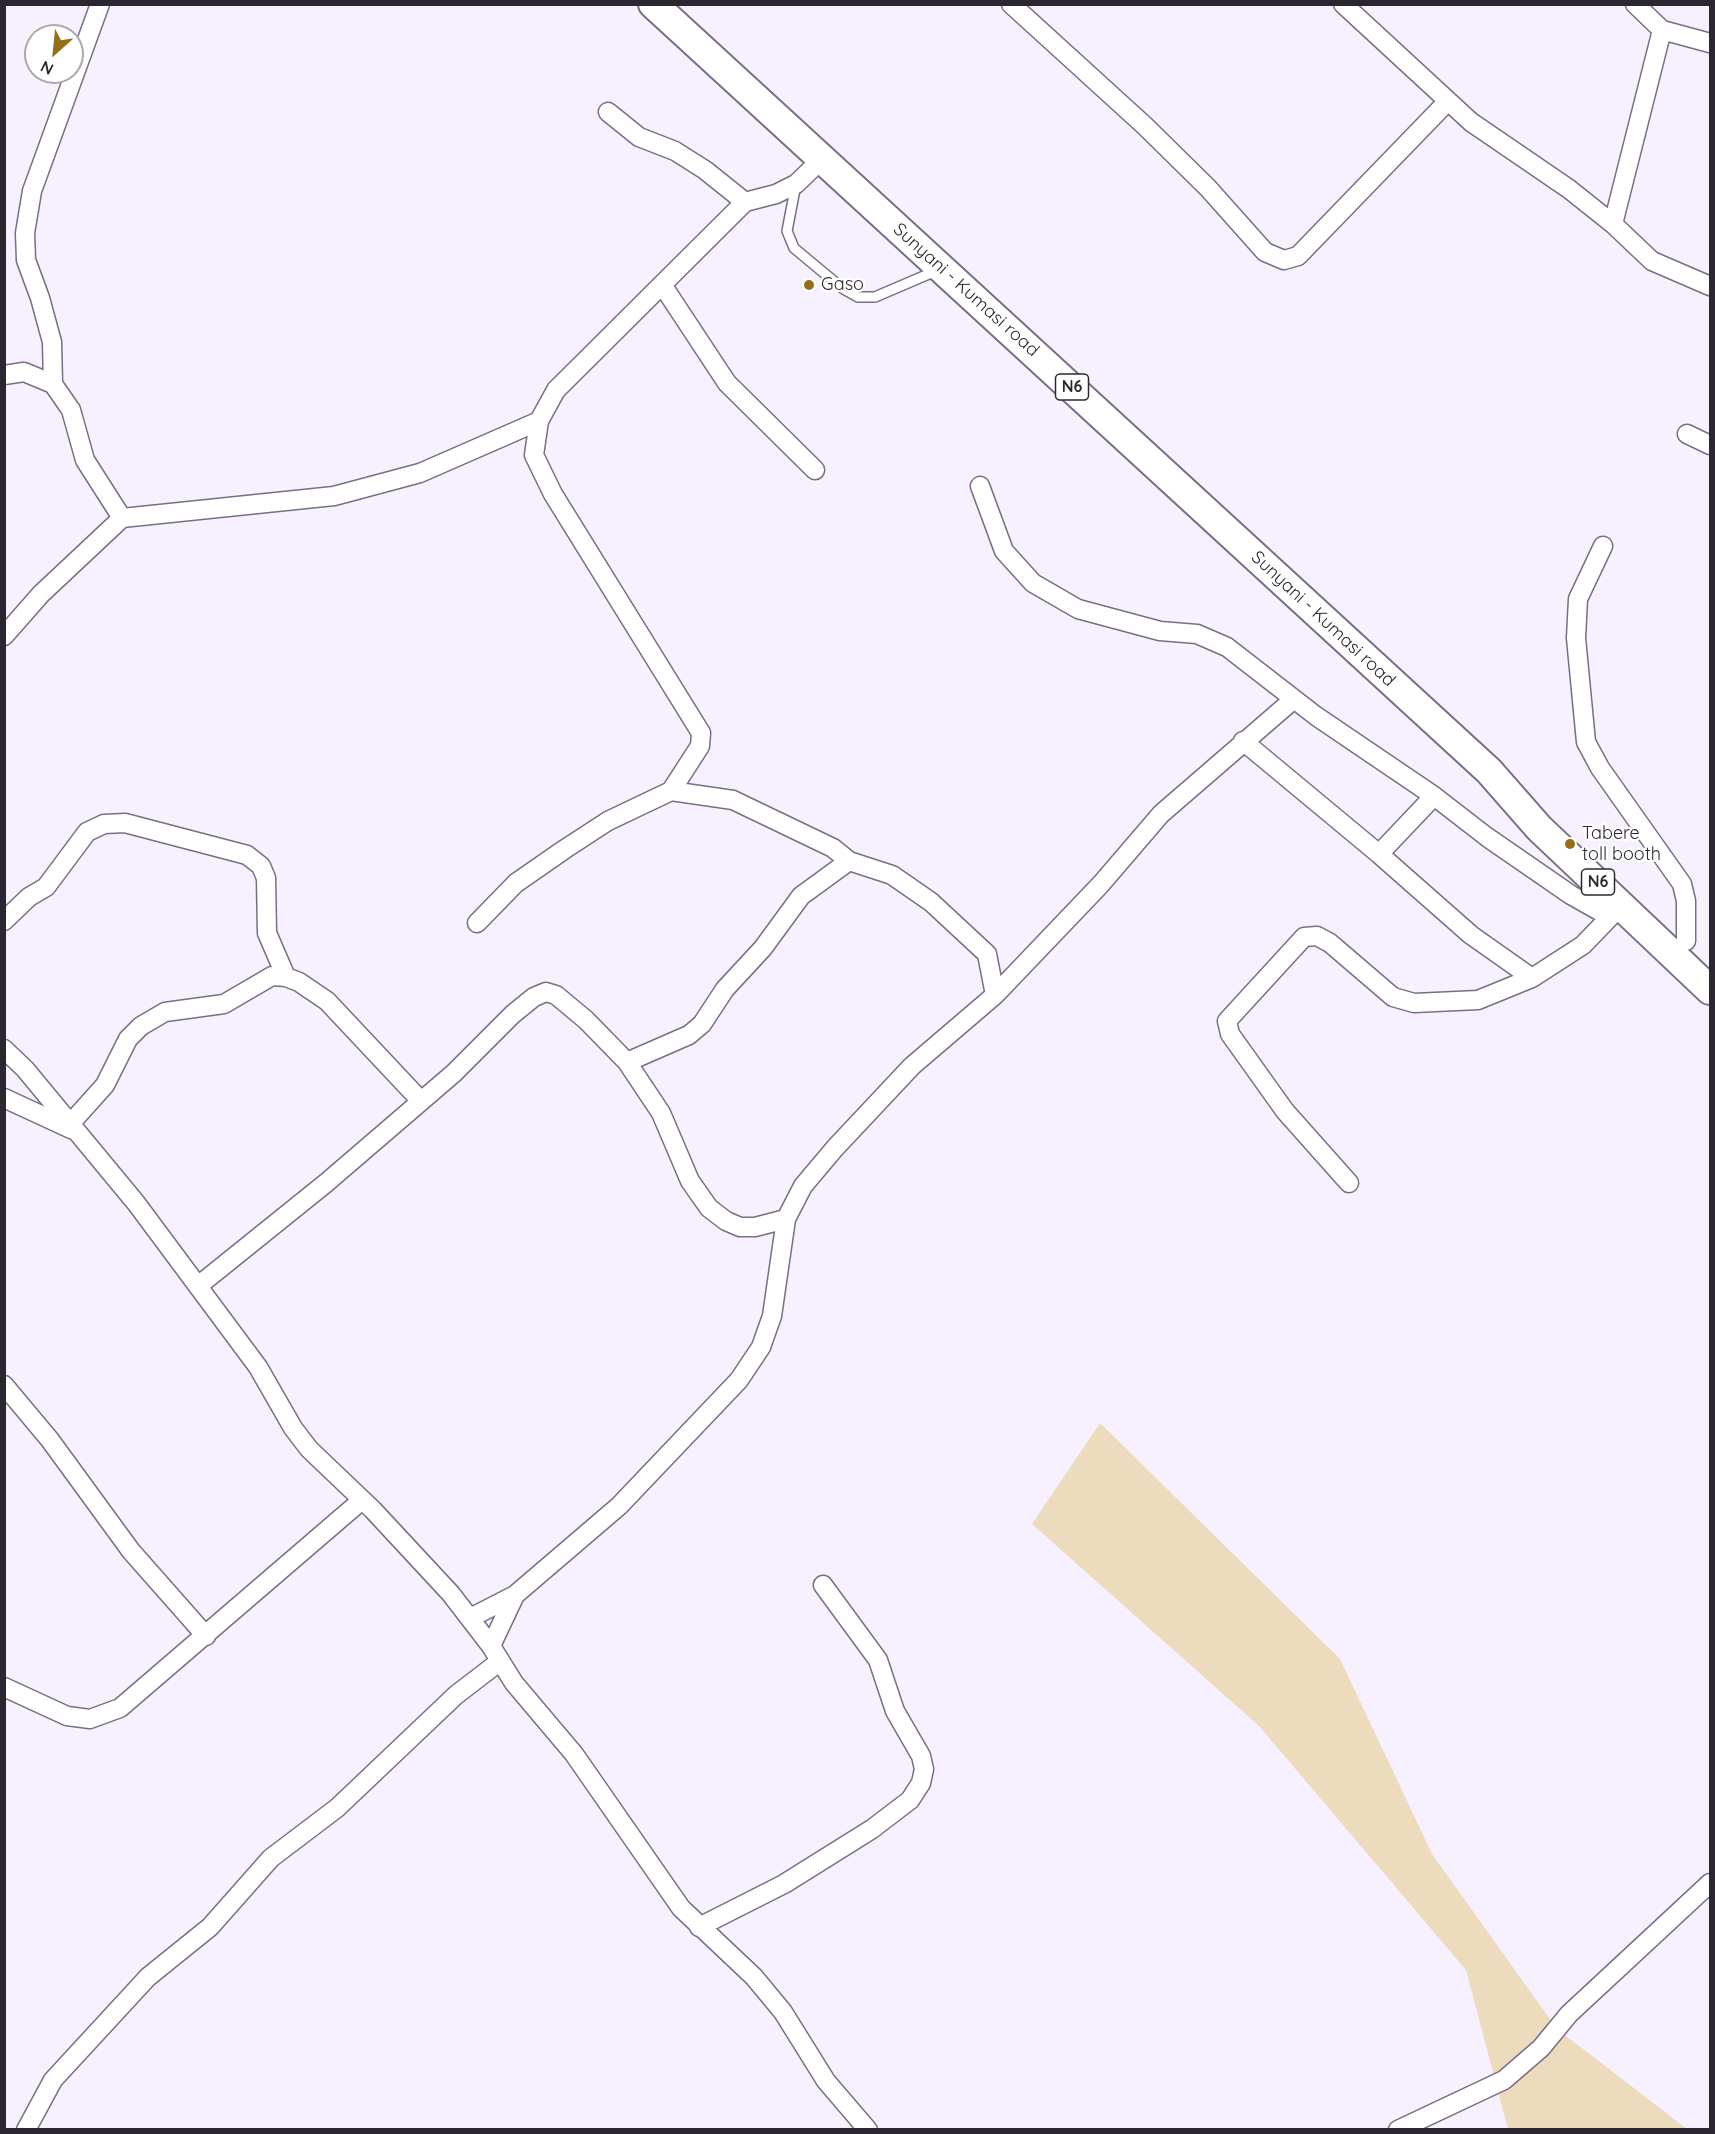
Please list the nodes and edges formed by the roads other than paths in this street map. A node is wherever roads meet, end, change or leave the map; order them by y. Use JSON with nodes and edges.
{"nodes":[{"id":1,"x":100,"y":4,"type":"edge"},
{"id":2,"x":653,"y":4,"type":"edge"},
{"id":3,"x":1011,"y":4,"type":"edge"},
{"id":4,"x":1343,"y":4,"type":"edge"},
{"id":5,"x":1635,"y":4,"type":"edge"},
{"id":6,"x":1662,"y":30,"type":"junction"},
{"id":7,"x":1710,"y":43,"type":"edge"},
{"id":8,"x":1448,"y":100,"type":"junction"},
{"id":9,"x":608,"y":112,"type":"dead end"},
{"id":10,"x":821,"y":160,"type":"junction"},
{"id":11,"x":796,"y":184,"type":"junction"},
{"id":12,"x":745,"y":202,"type":"junction"},
{"id":13,"x":1613,"y":224,"type":"junction"},
{"id":14,"x":943,"y":268,"type":"junction"},
{"id":15,"x":663,"y":286,"type":"junction"},
{"id":16,"x":1710,"y":286,"type":"edge"},
{"id":17,"x":4,"y":375,"type":"edge"},
{"id":18,"x":54,"y":384,"type":"junction"},
{"id":19,"x":539,"y":421,"type":"junction"},
{"id":20,"x":1687,"y":434,"type":"dead end"},
{"id":21,"x":1710,"y":445,"type":"edge"},
{"id":22,"x":815,"y":470,"type":"dead end"},
{"id":23,"x":980,"y":486,"type":"dead end"},
{"id":24,"x":122,"y":518,"type":"junction"},
{"id":25,"x":1604,"y":546,"type":"dead end"},
{"id":26,"x":4,"y":636,"type":"edge"},
{"id":27,"x":1294,"y":699,"type":"junction"},
{"id":28,"x":1243,"y":741,"type":"junction"},
{"id":29,"x":1489,"y":771,"type":"junction"},
{"id":30,"x":671,"y":791,"type":"junction"},
{"id":31,"x":1434,"y":796,"type":"junction"},
{"id":32,"x":1378,"y":854,"type":"junction"},
{"id":33,"x":849,"y":861,"type":"junction"},
{"id":34,"x":1616,"y":911,"type":"junction"},
{"id":35,"x":4,"y":921,"type":"edge"},
{"id":36,"x":477,"y":923,"type":"dead end"},
{"id":37,"x":1686,"y":941,"type":"junction"},
{"id":38,"x":1710,"y":966,"type":"edge"},
{"id":39,"x":286,"y":977,"type":"junction"},
{"id":40,"x":1532,"y":978,"type":"junction"},
{"id":41,"x":1710,"y":990,"type":"edge"},
{"id":42,"x":995,"y":995,"type":"junction"},
{"id":43,"x":7,"y":1058,"type":"edge"},
{"id":44,"x":627,"y":1062,"type":"junction"},
{"id":45,"x":4,"y":1098,"type":"edge"},
{"id":46,"x":421,"y":1101,"type":"junction"},
{"id":47,"x":73,"y":1128,"type":"junction"},
{"id":48,"x":1349,"y":1183,"type":"dead end"},
{"id":49,"x":786,"y":1219,"type":"junction"},
{"id":50,"x":198,"y":1286,"type":"junction"},
{"id":51,"x":4,"y":1385,"type":"edge"},
{"id":52,"x":362,"y":1500,"type":"junction"},
{"id":53,"x":823,"y":1585,"type":"dead end"},
{"id":54,"x":514,"y":1594,"type":"junction"},
{"id":55,"x":470,"y":1618,"type":"junction"},
{"id":56,"x":206,"y":1636,"type":"junction"},
{"id":57,"x":495,"y":1654,"type":"junction"},
{"id":58,"x":4,"y":1687,"type":"edge"},
{"id":59,"x":1710,"y":1883,"type":"edge"},
{"id":60,"x":699,"y":1927,"type":"junction"},
{"id":61,"x":26,"y":2130,"type":"edge"},
{"id":62,"x":868,"y":2130,"type":"edge"},
{"id":63,"x":1398,"y":2130,"type":"edge"}],
"edges":[{"from":1,"to":18,"type":"street"},
{"from":2,"to":10,"type":"main road","name":"Sunyani - Kumasi road","number":"N6"},
{"from":3,"to":8,"type":"street"},
{"from":4,"to":8,"type":"street"},
{"from":5,"to":6,"type":"street"},
{"from":6,"to":7,"type":"street"},
{"from":6,"to":13,"type":"street"},
{"from":8,"to":13,"type":"street"},
{"from":9,"to":12,"type":"street"},
{"from":10,"to":11,"type":"street"},
{"from":10,"to":14,"type":"main road","name":"Sunyani - Kumasi road","number":"N6"},
{"from":11,"to":12,"type":"street"},
{"from":11,"to":14,"type":"lane"},
{"from":12,"to":15,"type":"street"},
{"from":13,"to":16,"type":"street"},
{"from":14,"to":29,"type":"main road","name":"Sunyani - Kumasi road","number":"N6"},
{"from":15,"to":19,"type":"street"},
{"from":15,"to":22,"type":"street"},
{"from":17,"to":18,"type":"street"},
{"from":18,"to":24,"type":"street"},
{"from":19,"to":24,"type":"street"},
{"from":19,"to":30,"type":"street"},
{"from":20,"to":21,"type":"street"},
{"from":23,"to":27,"type":"street"},
{"from":24,"to":26,"type":"street"},
{"from":25,"to":37,"type":"street"},
{"from":27,"to":28,"type":"street"},
{"from":27,"to":31,"type":"street"},
{"from":28,"to":32,"type":"street"},
{"from":28,"to":42,"type":"street"},
{"from":29,"to":34,"type":"main road","number":"N6"},
{"from":29,"to":37,"type":"main road","number":"N6"},
{"from":30,"to":33,"type":"street"},
{"from":30,"to":36,"type":"street"},
{"from":31,"to":32,"type":"street"},
{"from":31,"to":34,"type":"street"},
{"from":32,"to":40,"type":"street"},
{"from":33,"to":42,"type":"street"},
{"from":33,"to":44,"type":"street"},
{"from":34,"to":40,"type":"street"},
{"from":34,"to":41,"type":"main road","number":"N6"},
{"from":35,"to":39,"type":"street"},
{"from":37,"to":38,"type":"main road","number":"N6"},
{"from":39,"to":46,"type":"street"},
{"from":39,"to":47,"type":"street"},
{"from":40,"to":48,"type":"street"},
{"from":42,"to":49,"type":"street"},
{"from":43,"to":47,"type":"street"},
{"from":44,"to":46,"type":"street"},
{"from":44,"to":49,"type":"street"},
{"from":45,"to":47,"type":"street"},
{"from":46,"to":50,"type":"street"},
{"from":47,"to":50,"type":"street"},
{"from":49,"to":54,"type":"street"},
{"from":50,"to":52,"type":"street"},
{"from":51,"to":56,"type":"street"},
{"from":52,"to":55,"type":"street"},
{"from":52,"to":56,"type":"street"},
{"from":53,"to":60,"type":"street"},
{"from":54,"to":55,"type":"street"},
{"from":54,"to":57,"type":"street"},
{"from":55,"to":57,"type":"street"},
{"from":56,"to":58,"type":"street"},
{"from":57,"to":60,"type":"street"},
{"from":57,"to":61,"type":"street"},
{"from":59,"to":63,"type":"street"},
{"from":60,"to":62,"type":"street"}]}
